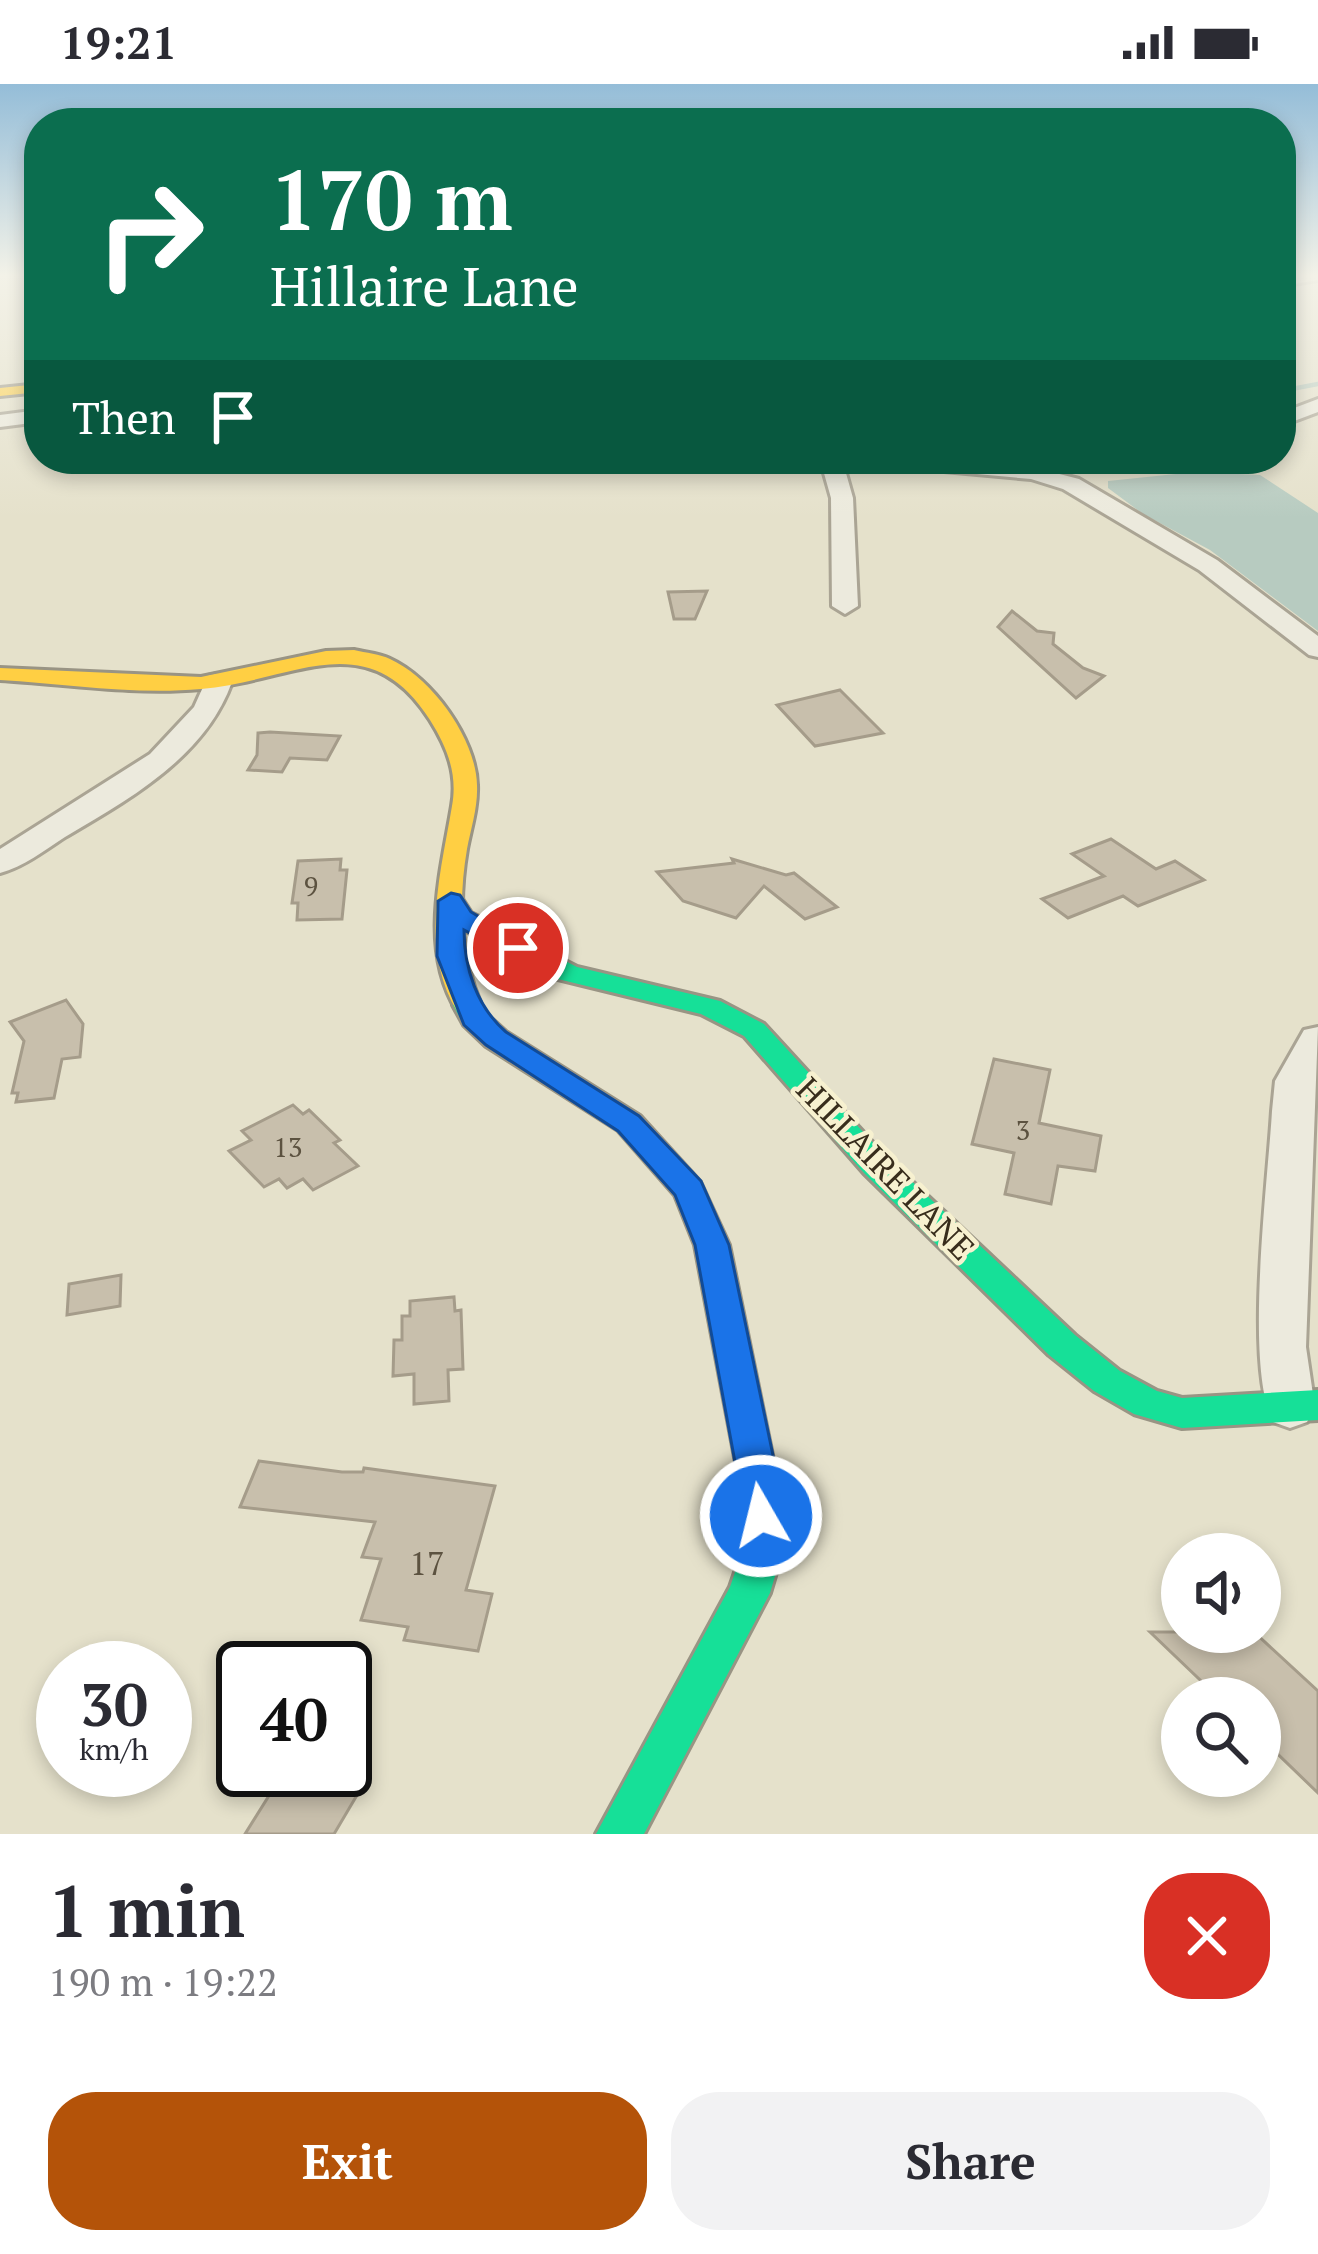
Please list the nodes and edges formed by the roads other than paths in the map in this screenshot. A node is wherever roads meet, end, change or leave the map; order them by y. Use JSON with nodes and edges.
{"nodes":[{"id":1,"x":835,"y":474,"type":"edge"},
{"id":2,"x":1036,"y":474,"type":"edge"},
{"id":3,"x":844,"y":606,"type":"dead end"},
{"id":4,"x":1318,"y":650,"type":"edge"},
{"id":5,"x":0,"y":674,"type":"edge"},
{"id":6,"x":218,"y":682,"type":"junction"},
{"id":7,"x":0,"y":863,"type":"edge"},
{"id":8,"x":451,"y":901,"type":"junction"},
{"id":9,"x":1318,"y":1039,"type":"edge"},
{"id":10,"x":1304,"y":1407,"type":"edge"},
{"id":11,"x":619,"y":1834,"type":"edge"}],
"edges":[{"from":1,"to":3,"type":"street"},
{"from":2,"to":4,"type":"street"},
{"from":5,"to":6,"type":"street"},
{"from":6,"to":7,"type":"street"},
{"from":6,"to":8,"type":"street"},
{"from":8,"to":10,"type":"street","name":"HILLAIRE LANE"},
{"from":8,"to":11,"type":"street"},
{"from":9,"to":10,"type":"street"}]}
